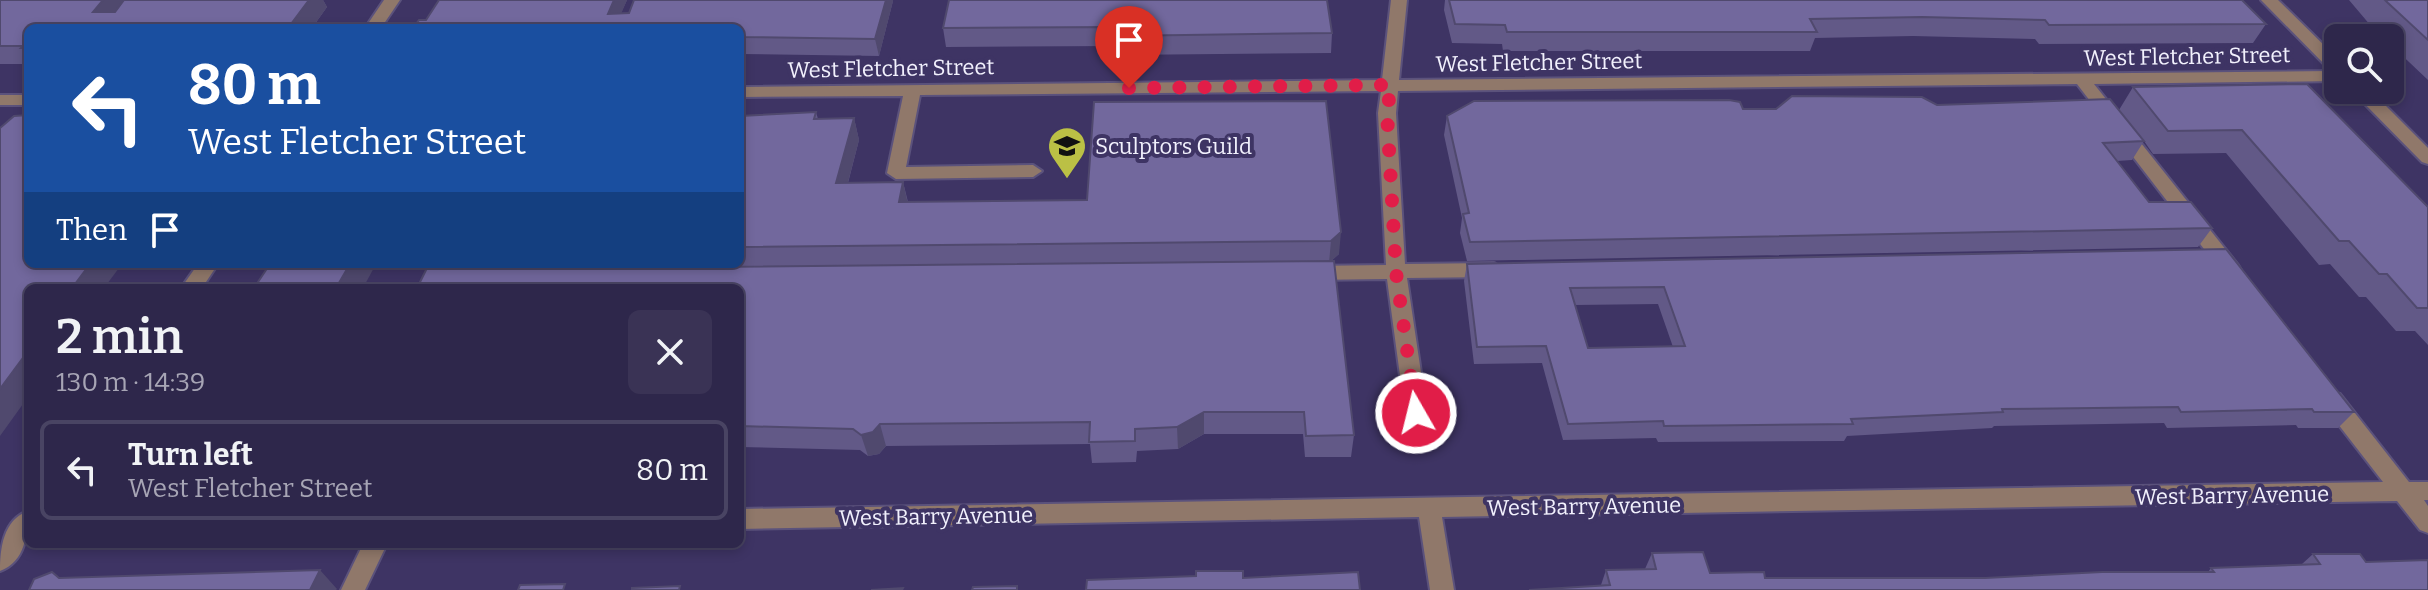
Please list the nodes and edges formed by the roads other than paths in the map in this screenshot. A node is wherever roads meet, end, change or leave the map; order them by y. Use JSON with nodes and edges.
{"nodes":[{"id":1,"x":392,"y":0,"type":"edge"},
{"id":2,"x":1399,"y":0,"type":"edge"},
{"id":3,"x":2269,"y":0,"type":"edge"},
{"id":4,"x":376,"y":24,"type":"edge"},
{"id":5,"x":2324,"y":54,"type":"edge"},
{"id":6,"x":2324,"y":76,"type":"edge"},
{"id":7,"x":2082,"y":79,"type":"junction"},
{"id":8,"x":1391,"y":85,"type":"junction"},
{"id":9,"x":913,"y":90,"type":"junction"},
{"id":10,"x":744,"y":92,"type":"edge"},
{"id":11,"x":0,"y":100,"type":"edge"},
{"id":12,"x":24,"y":100,"type":"edge"},
{"id":13,"x":2374,"y":104,"type":"edge"},
{"id":14,"x":2428,"y":158,"type":"edge"},
{"id":15,"x":1033,"y":171,"type":"dead end"},
{"id":16,"x":2188,"y":256,"type":"edge"},
{"id":17,"x":2220,"y":256,"type":"junction"},
{"id":18,"x":1519,"y":269,"type":"edge"},
{"id":19,"x":1396,"y":272,"type":"junction"},
{"id":20,"x":1287,"y":273,"type":"edge"},
{"id":21,"x":2240,"y":281,"type":"edge"},
{"id":22,"x":2318,"y":382,"type":"edge"},
{"id":23,"x":1416,"y":413,"type":"dead end"},
{"id":24,"x":2428,"y":491,"type":"edge"},
{"id":25,"x":2404,"y":492,"type":"junction"},
{"id":26,"x":1429,"y":508,"type":"junction"},
{"id":27,"x":744,"y":519,"type":"edge"},
{"id":28,"x":2428,"y":523,"type":"edge"},
{"id":29,"x":19,"y":529,"type":"edge"},
{"id":30,"x":373,"y":548,"type":"edge"},
{"id":31,"x":0,"y":561,"type":"edge"},
{"id":32,"x":353,"y":590,"type":"edge"},
{"id":33,"x":1442,"y":590,"type":"edge"}],
"edges":[{"from":1,"to":4,"type":"street"},
{"from":2,"to":8,"type":"street"},
{"from":3,"to":5,"type":"street"},
{"from":6,"to":7,"type":"street","name":"West Fletcher Street"},
{"from":7,"to":8,"type":"street","name":"West Fletcher Street"},
{"from":7,"to":17,"type":"street"},
{"from":8,"to":9,"type":"street","name":"West Fletcher Street"},
{"from":8,"to":19,"type":"street"},
{"from":9,"to":10,"type":"street","name":"West Fletcher Street"},
{"from":9,"to":15,"type":"street"},
{"from":11,"to":12,"type":"street"},
{"from":13,"to":14,"type":"street"},
{"from":16,"to":17,"type":"street"},
{"from":17,"to":21,"type":"street"},
{"from":18,"to":19,"type":"street"},
{"from":19,"to":20,"type":"street"},
{"from":19,"to":23,"type":"street"},
{"from":22,"to":25,"type":"street"},
{"from":24,"to":25,"type":"street","name":"West Barry Avenue"},
{"from":25,"to":26,"type":"street","name":"West Barry Avenue"},
{"from":25,"to":28,"type":"street"},
{"from":26,"to":27,"type":"street","name":"West Barry Avenue"},
{"from":26,"to":33,"type":"street"},
{"from":29,"to":31,"type":"street"},
{"from":30,"to":32,"type":"street"}]}
